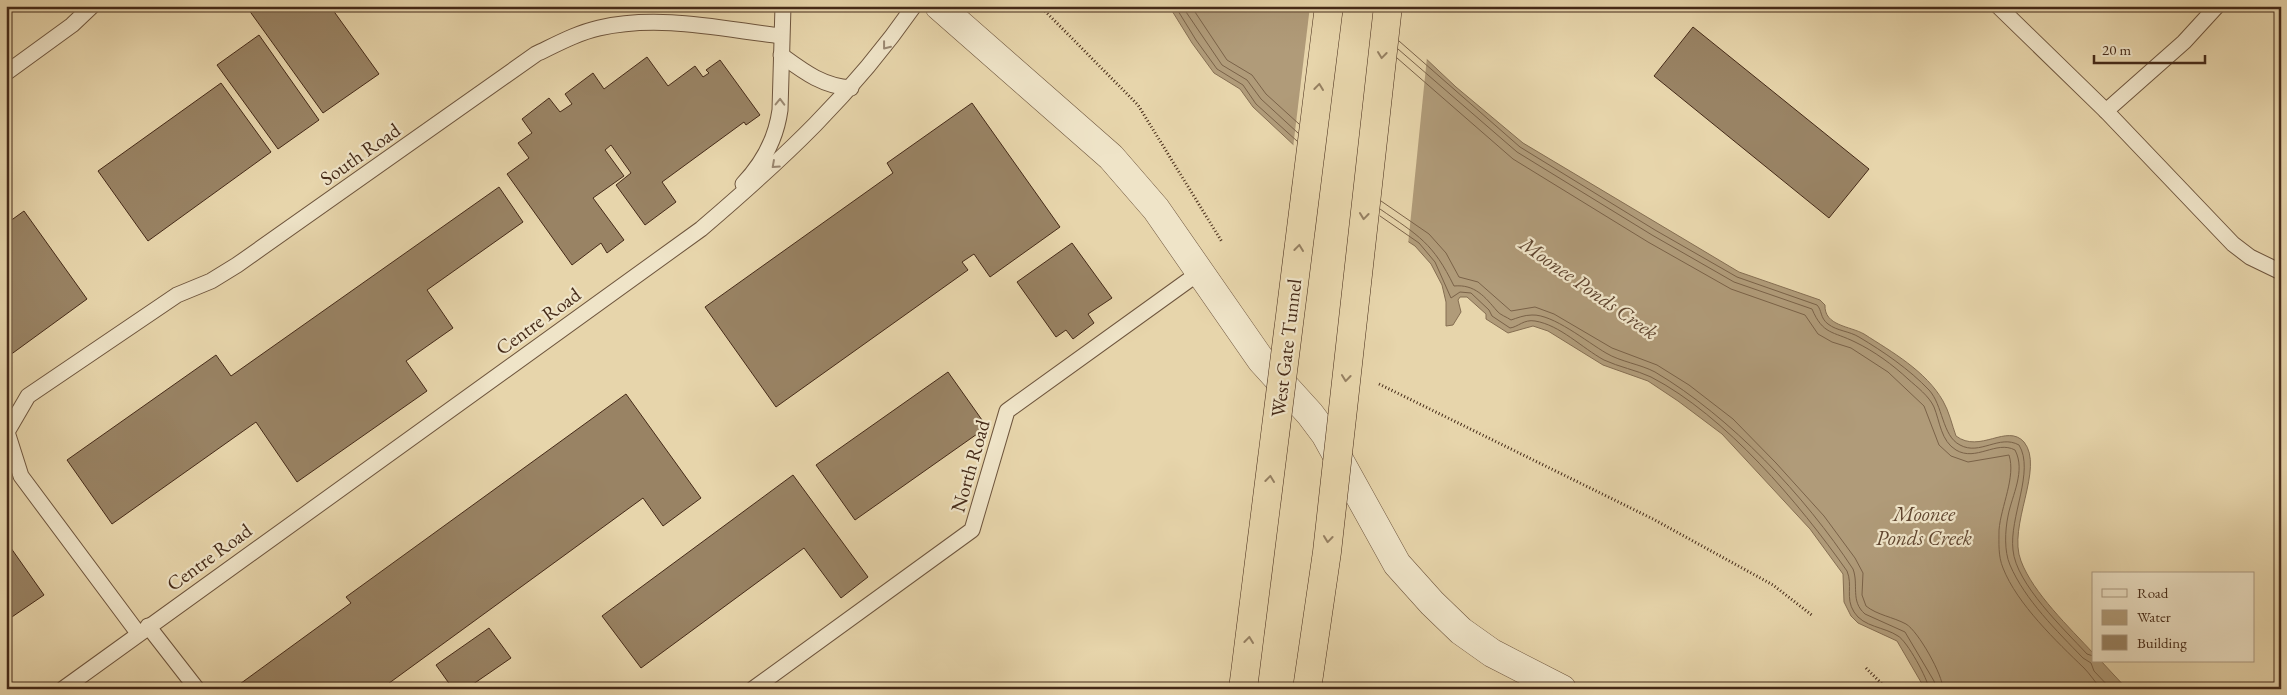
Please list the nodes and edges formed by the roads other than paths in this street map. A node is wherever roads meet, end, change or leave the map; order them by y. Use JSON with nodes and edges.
{"nodes":[{"id":1,"x":92,"y":6,"type":"edge"},
{"id":2,"x":783,"y":6,"type":"edge"},
{"id":3,"x":914,"y":6,"type":"edge"},
{"id":4,"x":939,"y":6,"type":"edge"},
{"id":5,"x":1329,"y":6,"type":"edge"},
{"id":6,"x":1388,"y":6,"type":"edge"},
{"id":7,"x":1998,"y":6,"type":"edge"},
{"id":8,"x":2218,"y":6,"type":"edge"},
{"id":9,"x":781,"y":36,"type":"junction"},
{"id":10,"x":781,"y":55,"type":"junction"},
{"id":11,"x":6,"y":73,"type":"edge"},
{"id":12,"x":851,"y":88,"type":"junction"},
{"id":13,"x":2106,"y":112,"type":"junction"},
{"id":14,"x":701,"y":229,"type":"junction"},
{"id":15,"x":1200,"y":272,"type":"junction"},
{"id":16,"x":2281,"y":272,"type":"edge"},
{"id":17,"x":7,"y":432,"type":"edge"},
{"id":18,"x":143,"y":630,"type":"junction"},
{"id":19,"x":63,"y":689,"type":"edge"},
{"id":20,"x":197,"y":689,"type":"edge"},
{"id":21,"x":752,"y":689,"type":"edge"},
{"id":22,"x":1243,"y":689,"type":"edge"},
{"id":23,"x":1307,"y":689,"type":"edge"},
{"id":24,"x":1562,"y":689,"type":"edge"}],
"edges":[{"from":1,"to":11,"type":"lane"},
{"from":2,"to":9,"type":"lane"},
{"from":3,"to":12,"type":"lane","name":"Centre Road","one_way":true},
{"from":4,"to":15,"type":"street"},
{"from":22,"to":5,"type":"highway","name":"West Gate Tunnel","one_way":true,"bridge":true},
{"from":6,"to":23,"type":"highway","one_way":true,"bridge":true},
{"from":7,"to":13,"type":"lane"},
{"from":8,"to":13,"type":"lane"},
{"from":9,"to":10,"type":"lane"},
{"from":9,"to":17,"type":"lane","name":"South Road"},
{"from":10,"to":12,"type":"lane"},
{"from":14,"to":10,"type":"lane","one_way":true},
{"from":12,"to":14,"type":"lane","name":"Centre Road","one_way":true},
{"from":13,"to":16,"type":"lane"},
{"from":14,"to":18,"type":"lane","name":"Centre Road"},
{"from":15,"to":21,"type":"lane","name":"North Road"},
{"from":15,"to":24,"type":"street"},
{"from":17,"to":18,"type":"lane"},
{"from":18,"to":19,"type":"lane","name":"Centre Road"},
{"from":18,"to":20,"type":"lane"}]}
